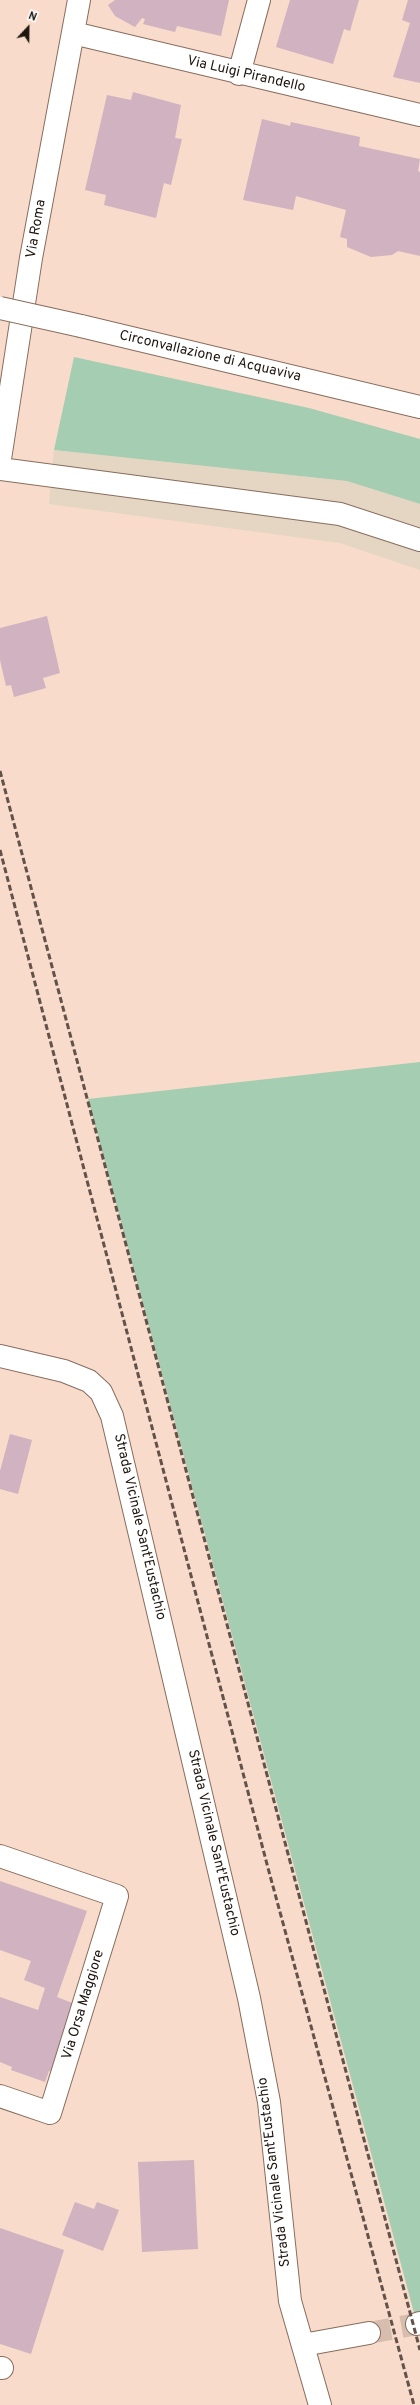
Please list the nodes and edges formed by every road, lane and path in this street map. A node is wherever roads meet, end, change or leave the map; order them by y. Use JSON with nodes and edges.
{"nodes":[{"id":1,"x":79,"y":0,"type":"edge"},
{"id":2,"x":259,"y":0,"type":"edge"},
{"id":3,"x":72,"y":33,"type":"junction"},
{"id":4,"x":239,"y":74,"type":"junction"},
{"id":5,"x":420,"y":115,"type":"edge"},
{"id":6,"x":0,"y":308,"type":"edge"},
{"id":7,"x":420,"y":407,"type":"edge"},
{"id":8,"x":0,"y":459,"type":"edge"},
{"id":9,"x":0,"y":469,"type":"edge"},
{"id":10,"x":420,"y":540,"type":"edge"},
{"id":11,"x":0,"y":1356,"type":"edge"},
{"id":12,"x":0,"y":1856,"type":"edge"},
{"id":13,"x":0,"y":2096,"type":"edge"},
{"id":14,"x":370,"y":2333,"type":"tunnel mouth"},
{"id":15,"x":302,"y":2345,"type":"junction"},
{"id":16,"x":320,"y":2405,"type":"edge"}],
"edges":[{"from":1,"to":3,"type":"street","name":"Via Roma"},
{"from":2,"to":4,"type":"street"},
{"from":3,"to":4,"type":"street","name":"Via Luigi Pirandello"},
{"from":3,"to":8,"type":"street","name":"Via Roma"},
{"from":4,"to":5,"type":"street","name":"Via Luigi Pirandello"},
{"from":6,"to":7,"type":"street","name":"Circonvallazione di Acquaviva","bridge":true},
{"from":9,"to":10,"type":"street"},
{"from":11,"to":15,"type":"street","name":"Strada Vicinale Sant'Eustachio"},
{"from":12,"to":13,"type":"street","name":"Via Orsa Maggiore"},
{"from":14,"to":15,"type":"street"},
{"from":15,"to":16,"type":"street","name":"Strada Vicinale Sant'Eustachio"}]}
